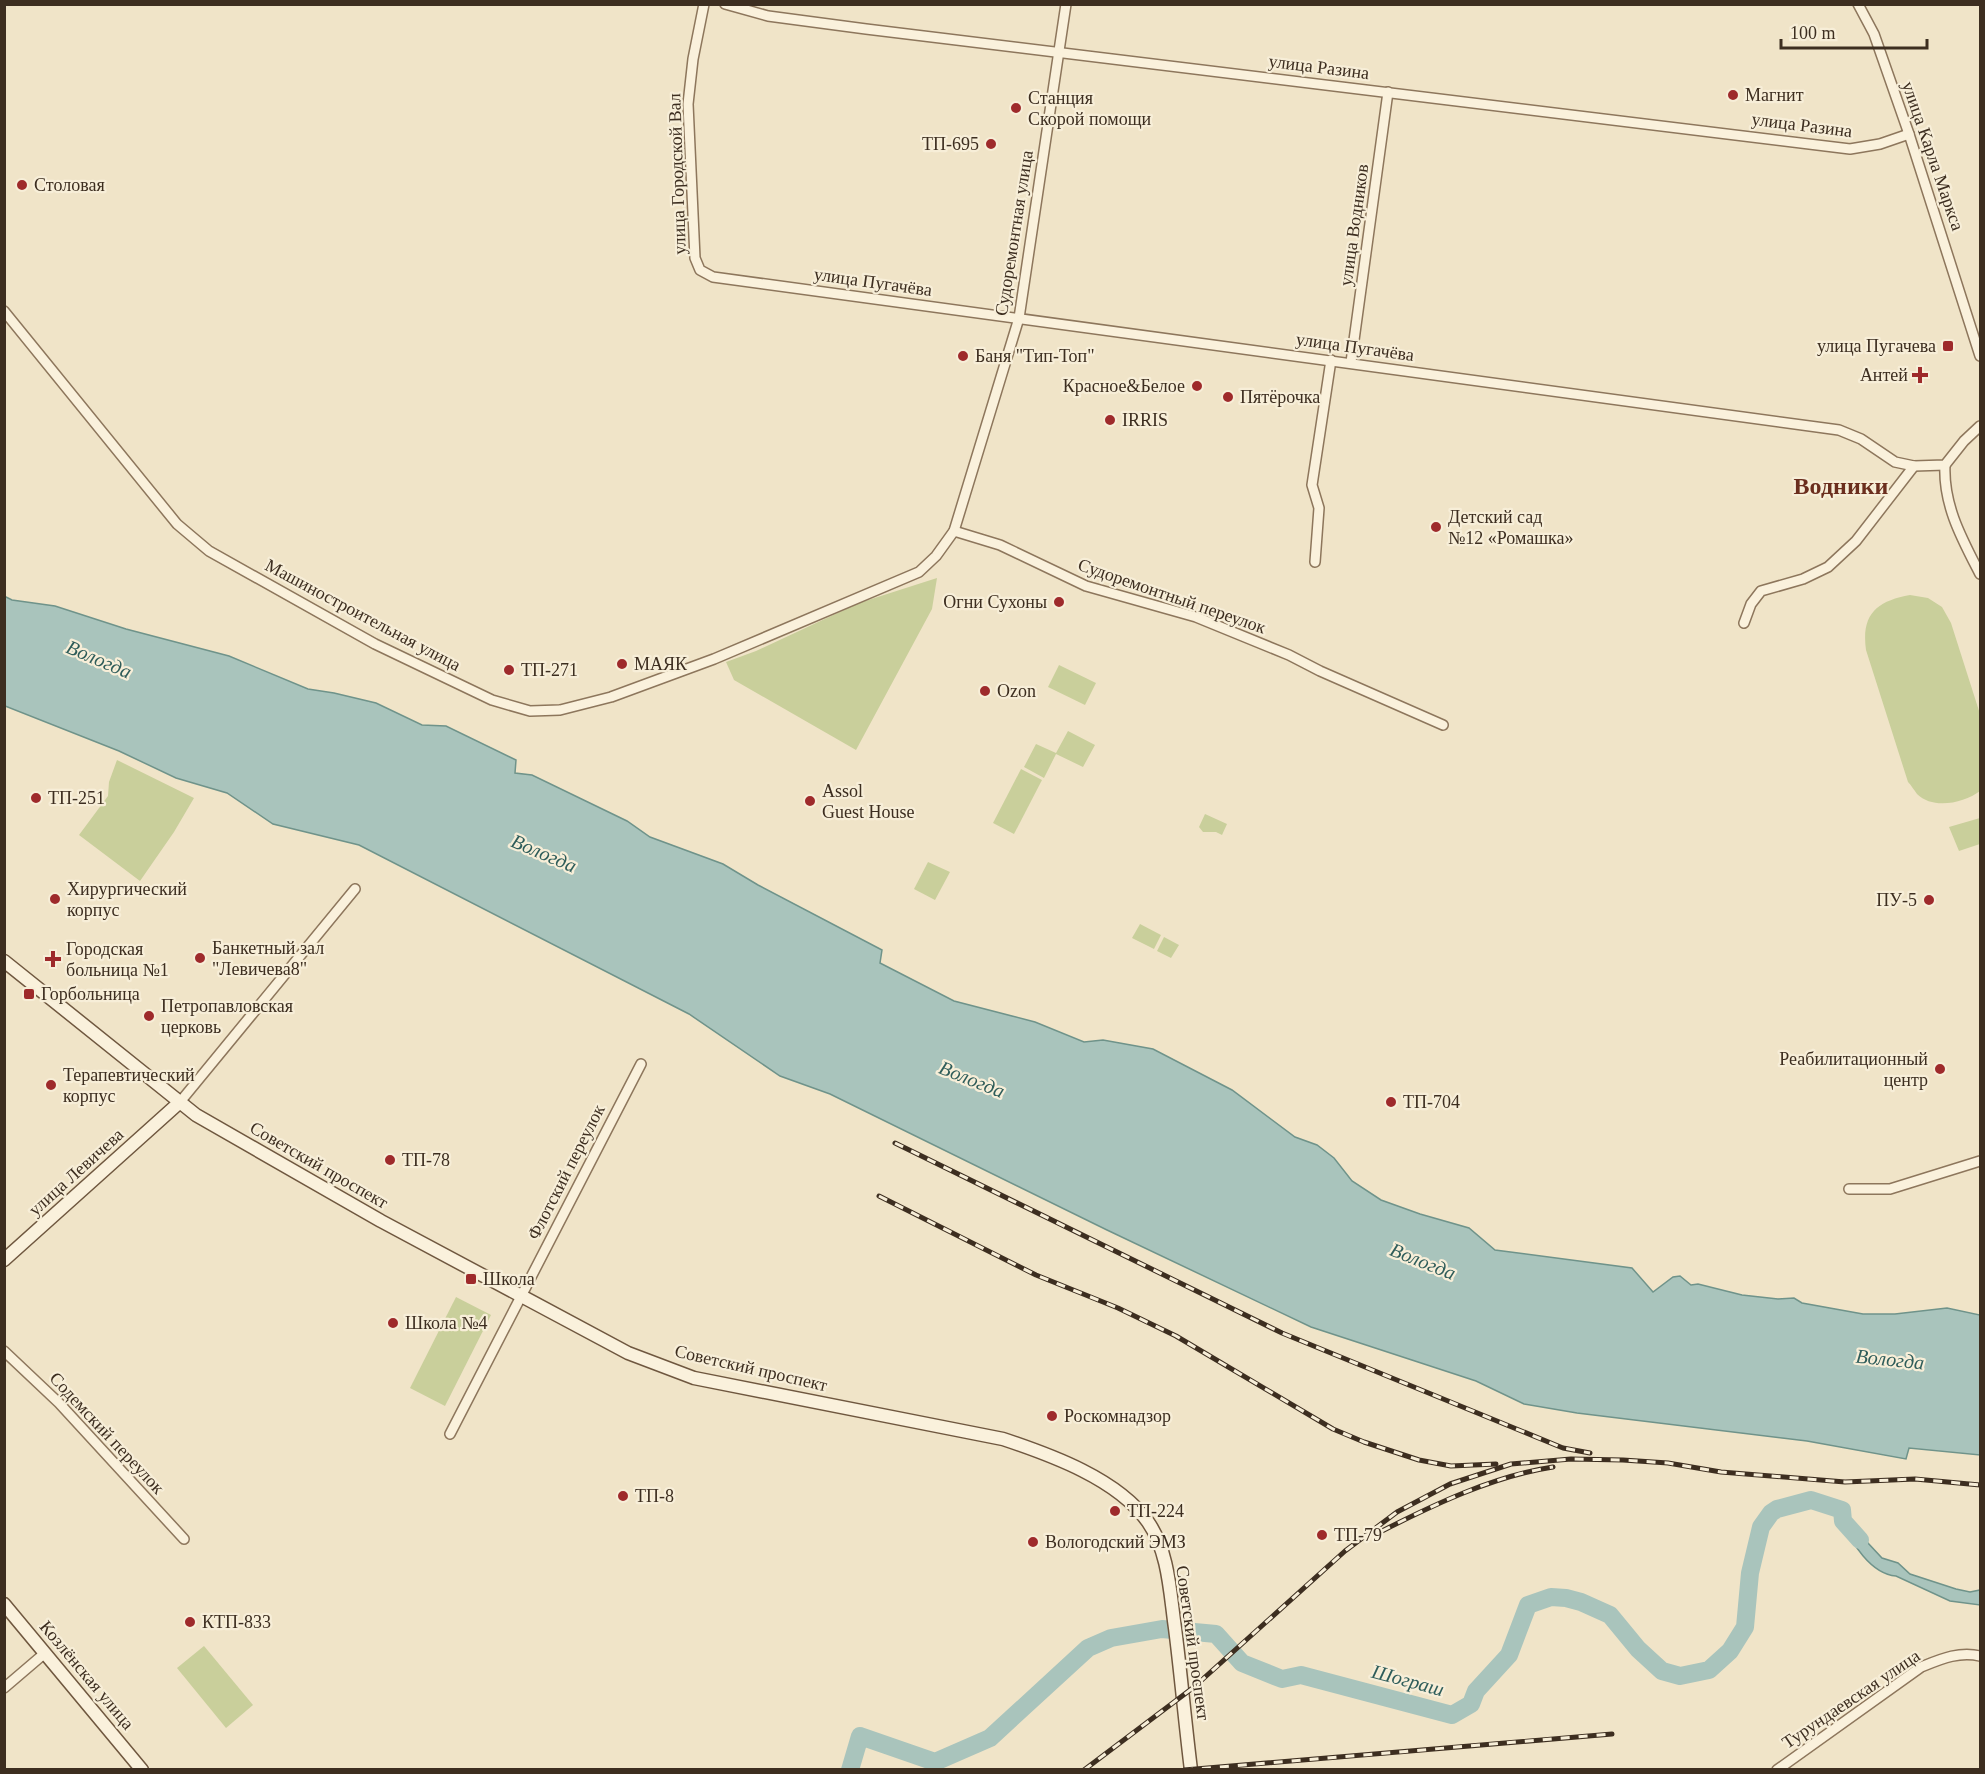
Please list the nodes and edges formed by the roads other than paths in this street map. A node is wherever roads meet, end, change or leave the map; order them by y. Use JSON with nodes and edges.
{"nodes":[{"id":1,"x":704,"y":4,"type":"edge"},
{"id":2,"x":725,"y":4,"type":"edge"},
{"id":3,"x":1066,"y":4,"type":"edge"},
{"id":4,"x":1858,"y":4,"type":"edge"},
{"id":5,"x":1059,"y":52,"type":"junction"},
{"id":6,"x":1388,"y":92,"type":"junction"},
{"id":7,"x":1909,"y":134,"type":"junction"},
{"id":8,"x":700,"y":270,"type":"joint"},
{"id":9,"x":4,"y":311,"type":"edge"},
{"id":10,"x":1019,"y":318,"type":"junction"},
{"id":11,"x":1980,"y":356,"type":"edge"},
{"id":12,"x":1331,"y":360,"type":"junction"},
{"id":13,"x":1351,"y":362,"type":"junction"},
{"id":14,"x":1980,"y":426,"type":"edge"},
{"id":15,"x":1945,"y":465,"type":"junction"},
{"id":16,"x":1914,"y":466,"type":"junction"},
{"id":17,"x":954,"y":531,"type":"junction"},
{"id":18,"x":1315,"y":562,"type":"dead end"},
{"id":19,"x":1980,"y":574,"type":"edge"},
{"id":20,"x":1744,"y":623,"type":"dead end"},
{"id":21,"x":1443,"y":725,"type":"dead end"},
{"id":22,"x":355,"y":889,"type":"dead end"},
{"id":23,"x":4,"y":961,"type":"edge"},
{"id":24,"x":641,"y":1064,"type":"dead end"},
{"id":25,"x":180,"y":1102,"type":"junction"},
{"id":26,"x":1980,"y":1161,"type":"edge"},
{"id":27,"x":1849,"y":1189,"type":"dead end"},
{"id":28,"x":4,"y":1260,"type":"edge"},
{"id":29,"x":521,"y":1295,"type":"junction"},
{"id":30,"x":4,"y":1351,"type":"edge"},
{"id":31,"x":450,"y":1434,"type":"dead end"},
{"id":32,"x":184,"y":1539,"type":"dead end"},
{"id":33,"x":4,"y":1604,"type":"edge"},
{"id":34,"x":45,"y":1653,"type":"junction"},
{"id":35,"x":1980,"y":1656,"type":"edge"},
{"id":36,"x":4,"y":1688,"type":"edge"},
{"id":37,"x":142,"y":1770,"type":"edge"},
{"id":38,"x":1191,"y":1770,"type":"edge"},
{"id":39,"x":1777,"y":1770,"type":"edge"}],
"edges":[{"from":1,"to":8,"type":"street","name":"улица Городской Вал"},
{"from":2,"to":5,"type":"street","name":"улица Разина"},
{"from":3,"to":5,"type":"street","name":"Судоремонтная улица"},
{"from":4,"to":7,"type":"street","name":"улица Карла Маркса"},
{"from":5,"to":6,"type":"street","name":"улица Разина"},
{"from":5,"to":10,"type":"street","name":"Судоремонтная улица"},
{"from":6,"to":7,"type":"street","name":"улица Разина"},
{"from":6,"to":13,"type":"street","name":"улица Водников"},
{"from":7,"to":11,"type":"street","name":"улица Карла Маркса"},
{"from":8,"to":10,"type":"street","name":"улица Пугачёва"},
{"from":9,"to":17,"type":"street","name":"Машиностроительная улица"},
{"from":10,"to":12,"type":"street","name":"улица Пугачёва"},
{"from":10,"to":17,"type":"street","name":"Судоремонтная улица"},
{"from":12,"to":13,"type":"street","name":"улица Пугачёва"},
{"from":12,"to":18,"type":"street"},
{"from":13,"to":16,"type":"street","name":"улица Пугачёва"},
{"from":14,"to":15,"type":"street"},
{"from":15,"to":16,"type":"street","name":"улица Пугачёва"},
{"from":15,"to":19,"type":"street"},
{"from":16,"to":20,"type":"street"},
{"from":17,"to":21,"type":"street","name":"Судоремонтный переулок"},
{"from":22,"to":25,"type":"street","name":"улица Левичева"},
{"from":23,"to":25,"type":"street","name":"Советский проспект"},
{"from":24,"to":29,"type":"street","name":"Флотский переулок"},
{"from":25,"to":28,"type":"street","name":"улица Левичева"},
{"from":25,"to":29,"type":"street","name":"Советский проспект"},
{"from":26,"to":27,"type":"street"},
{"from":29,"to":31,"type":"street","name":"Флотский переулок"},
{"from":29,"to":38,"type":"street","name":"Советский проспект"},
{"from":30,"to":32,"type":"street","name":"Содемский переулок"},
{"from":33,"to":34,"type":"street","name":"Козлёнская улица"},
{"from":34,"to":36,"type":"street"},
{"from":34,"to":37,"type":"street","name":"Козлёнская улица"},
{"from":35,"to":39,"type":"street","name":"Турундаевская улица"}]}
